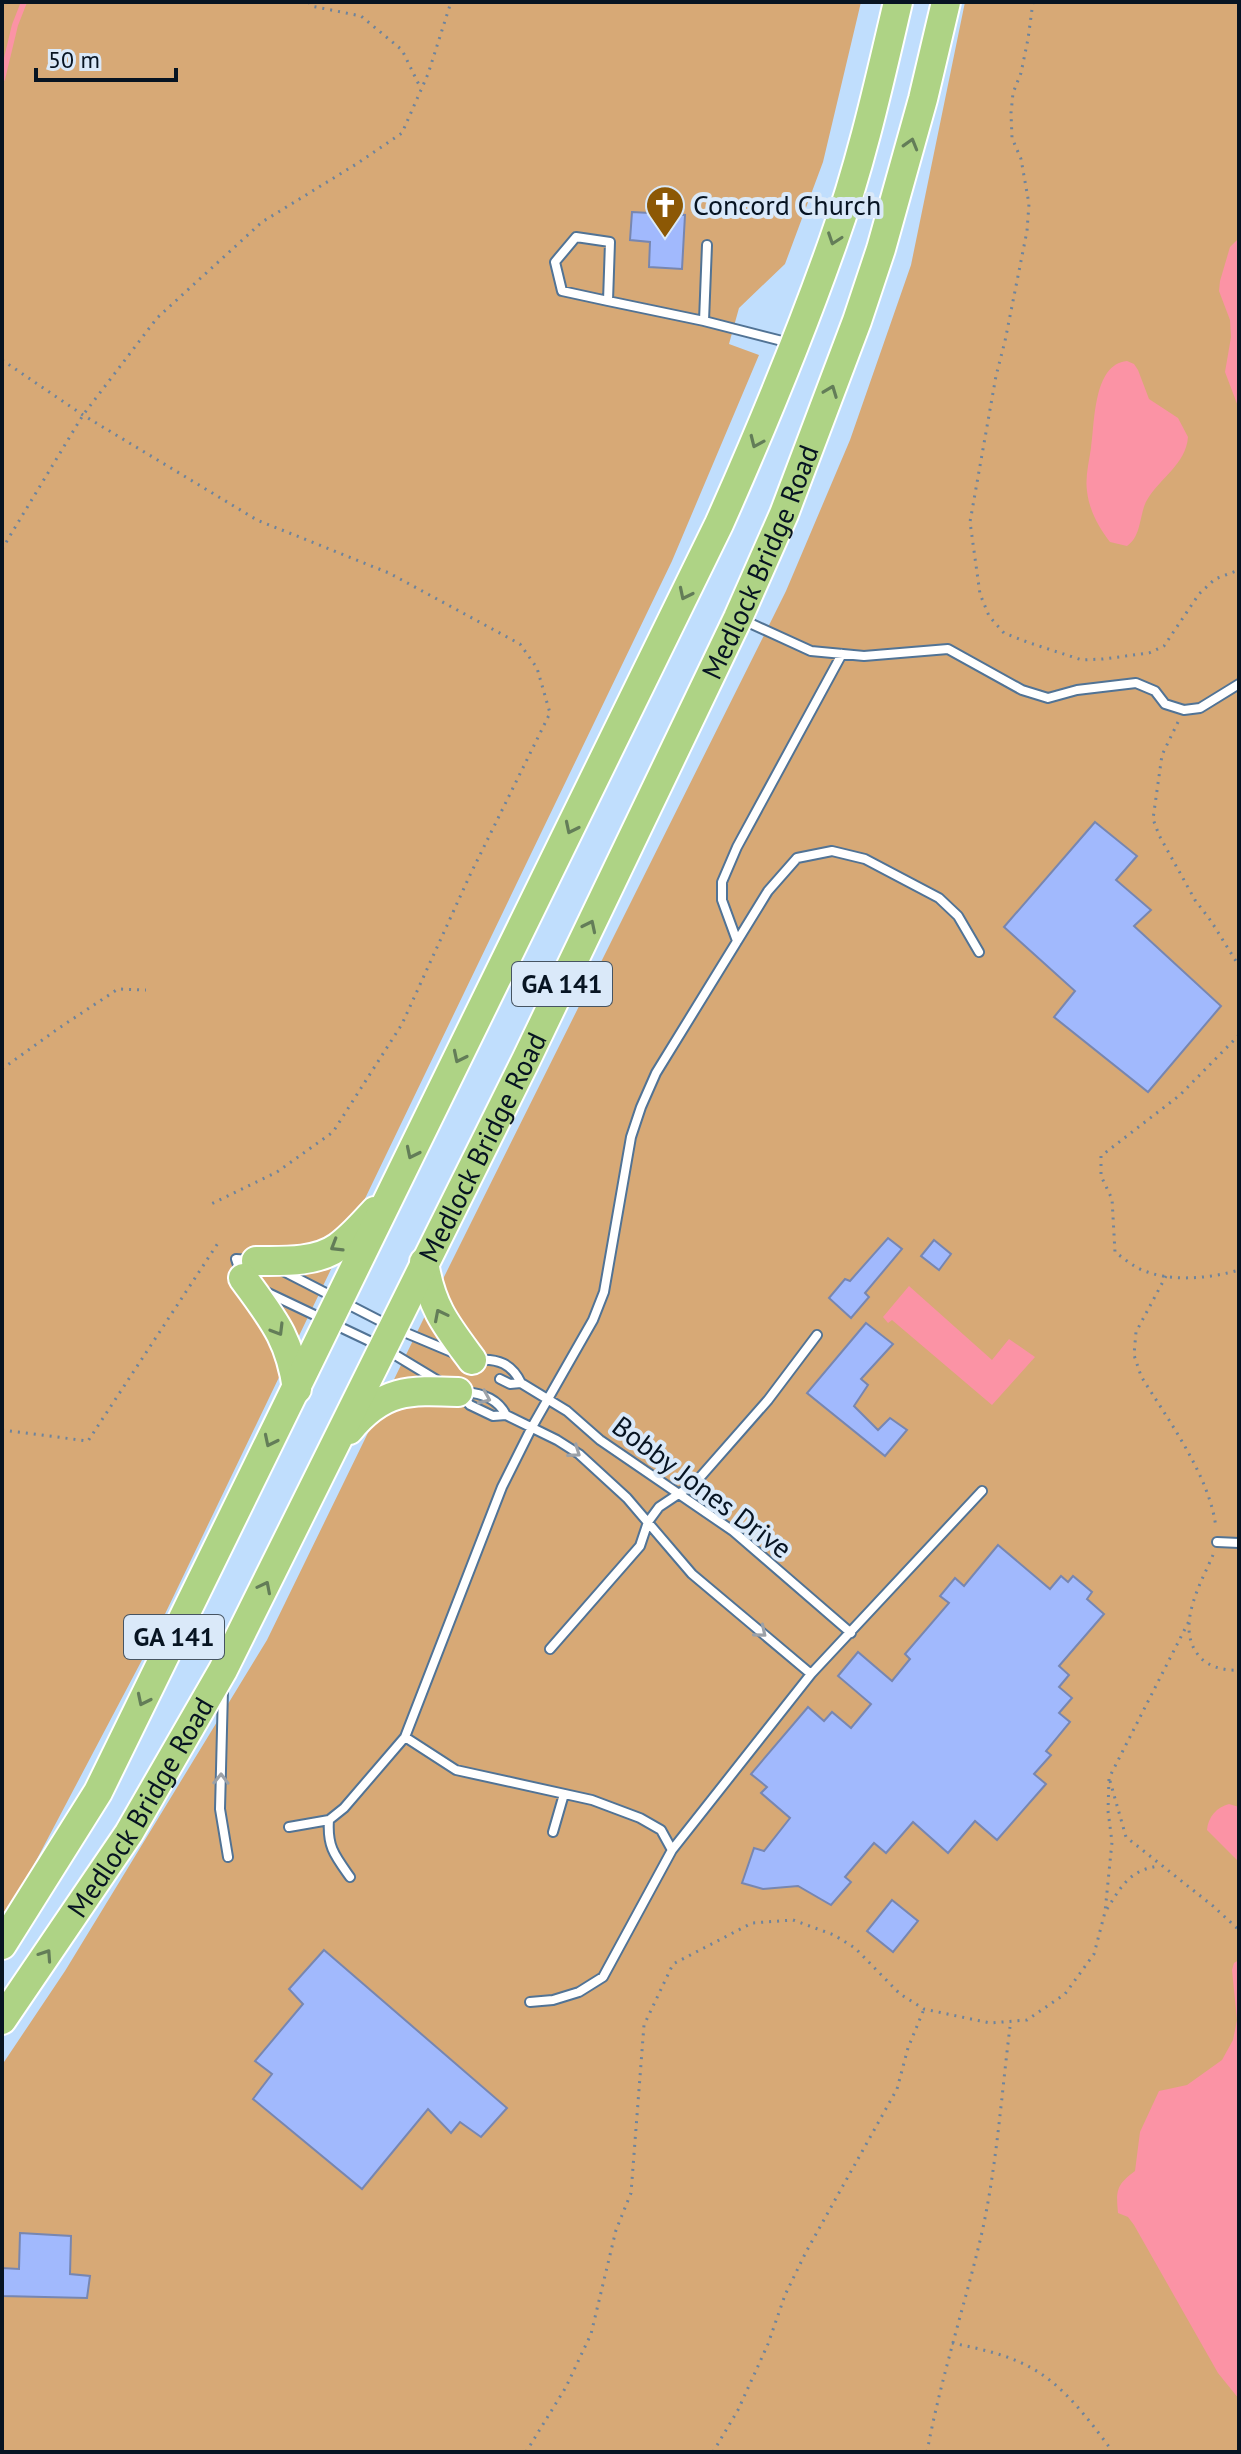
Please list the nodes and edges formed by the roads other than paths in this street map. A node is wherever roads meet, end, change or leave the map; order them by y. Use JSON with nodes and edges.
{"nodes":[{"id":1,"x":898,"y":2,"type":"edge"},
{"id":2,"x":946,"y":2,"type":"edge"},
{"id":3,"x":707,"y":245,"type":"dead end"},
{"id":4,"x":608,"y":301,"type":"junction"},
{"id":5,"x":704,"y":321,"type":"junction"},
{"id":6,"x":795,"y":344,"type":"junction"},
{"id":7,"x":738,"y":618,"type":"junction"},
{"id":8,"x":842,"y":654,"type":"junction"},
{"id":9,"x":1239,"y":684,"type":"edge"},
{"id":10,"x":737,"y":941,"type":"junction"},
{"id":11,"x":979,"y":952,"type":"dead end"},
{"id":12,"x":392,"y":1194,"type":"junction"},
{"id":13,"x":424,"y":1262,"type":"junction"},
{"id":14,"x":249,"y":1269,"type":"junction"},
{"id":15,"x":335,"y":1310,"type":"junction"},
{"id":16,"x":817,"y":1335,"type":"dead end"},
{"id":17,"x":387,"y":1337,"type":"junction"},
{"id":18,"x":468,"y":1375,"type":"junction"},
{"id":19,"x":500,"y":1379,"type":"dead end"},
{"id":20,"x":521,"y":1383,"type":"junction"},
{"id":21,"x":297,"y":1389,"type":"junction"},
{"id":22,"x":548,"y":1398,"type":"junction"},
{"id":23,"x":506,"y":1415,"type":"junction"},
{"id":24,"x":532,"y":1427,"type":"junction"},
{"id":25,"x":333,"y":1449,"type":"junction"},
{"id":26,"x":982,"y":1491,"type":"dead end"},
{"id":27,"x":678,"y":1495,"type":"junction"},
{"id":28,"x":648,"y":1522,"type":"junction"},
{"id":29,"x":1217,"y":1542,"type":"road end"},
{"id":30,"x":1239,"y":1543,"type":"edge"},
{"id":31,"x":851,"y":1633,"type":"junction"},
{"id":32,"x":550,"y":1649,"type":"dead end"},
{"id":33,"x":223,"y":1670,"type":"junction"},
{"id":34,"x":811,"y":1674,"type":"junction"},
{"id":35,"x":405,"y":1737,"type":"junction"},
{"id":36,"x":564,"y":1794,"type":"junction"},
{"id":37,"x":329,"y":1820,"type":"junction"},
{"id":38,"x":289,"y":1827,"type":"dead end"},
{"id":39,"x":553,"y":1832,"type":"dead end"},
{"id":40,"x":672,"y":1850,"type":"junction"},
{"id":41,"x":228,"y":1857,"type":"dead end"},
{"id":42,"x":350,"y":1877,"type":"dead end"},
{"id":43,"x":2,"y":1945,"type":"edge"},
{"id":44,"x":530,"y":2002,"type":"dead end"},
{"id":45,"x":2,"y":2020,"type":"edge"}],
"edges":[{"from":1,"to":6,"type":"highway","name":"Medlock Bridge Road","number":"GA 141","one_way":true},
{"from":7,"to":2,"type":"highway","name":"Medlock Bridge Road","number":"GA 141","one_way":true},
{"from":3,"to":5,"type":"lane"},
{"from":4,"to":4,"type":"lane"},
{"from":4,"to":5,"type":"lane"},
{"from":5,"to":6,"type":"lane"},
{"from":6,"to":12,"type":"highway","name":"Medlock Bridge Road","number":"GA 141","one_way":true},
{"from":7,"to":8,"type":"lane"},
{"from":13,"to":7,"type":"highway","name":"Medlock Bridge Road","number":"GA 141","one_way":true},
{"from":8,"to":9,"type":"lane"},
{"from":8,"to":10,"type":"lane"},
{"from":10,"to":11,"type":"lane"},
{"from":10,"to":22,"type":"lane"},
{"from":12,"to":14,"type":"highway","one_way":true},
{"from":12,"to":15,"type":"highway","name":"Medlock Bridge Road","number":"GA 141"},
{"from":13,"to":17,"type":"highway","name":"Medlock Bridge Road","number":"GA 141"},
{"from":18,"to":13,"type":"highway","one_way":true},
{"from":14,"to":15,"type":"lane","name":"Bobby Jones Drive"},
{"from":14,"to":15,"type":"lane","name":"Bobby Jones Drive"},
{"from":14,"to":21,"type":"highway","one_way":true},
{"from":15,"to":17,"type":"lane","name":"Bobby Jones Drive"},
{"from":15,"to":17,"type":"lane","name":"Bobby Jones Drive"},
{"from":15,"to":21,"type":"highway","name":"Medlock Bridge Road","number":"GA 141"},
{"from":16,"to":27,"type":"lane"},
{"from":17,"to":18,"type":"lane","name":"Bobby Jones Drive"},
{"from":17,"to":18,"type":"lane","name":"Bobby Jones Drive"},
{"from":17,"to":25,"type":"highway","name":"Medlock Bridge Road","number":"GA 141"},
{"from":18,"to":20,"type":"lane","name":"Bobby Jones Drive"},
{"from":18,"to":23,"type":"lane","name":"Bobby Jones Drive","one_way":true},
{"from":18,"to":23,"type":"lane","name":"Bobby Jones Drive"},
{"from":18,"to":25,"type":"highway"},
{"from":19,"to":20,"type":"lane","name":"Bobby Jones Drive"},
{"from":20,"to":22,"type":"lane","name":"Bobby Jones Drive"},
{"from":21,"to":43,"type":"highway","name":"Medlock Bridge Road","number":"GA 141","one_way":true},
{"from":22,"to":24,"type":"lane"},
{"from":22,"to":27,"type":"lane","name":"Bobby Jones Drive"},
{"from":23,"to":24,"type":"lane","name":"Bobby Jones Drive"},
{"from":24,"to":28,"type":"lane","name":"Bobby Jones Drive","one_way":true},
{"from":24,"to":35,"type":"lane"},
{"from":33,"to":25,"type":"highway","name":"Medlock Bridge Road","number":"GA 141","one_way":true},
{"from":26,"to":31,"type":"lane"},
{"from":27,"to":28,"type":"lane"},
{"from":27,"to":31,"type":"lane","name":"Bobby Jones Drive"},
{"from":28,"to":32,"type":"lane"},
{"from":28,"to":34,"type":"lane","name":"Bobby Jones Drive","one_way":true},
{"from":29,"to":30,"type":"lane"},
{"from":31,"to":34,"type":"lane"},
{"from":41,"to":33,"type":"lane","one_way":true},
{"from":45,"to":33,"type":"highway","name":"Medlock Bridge Road","number":"GA 141","one_way":true},
{"from":34,"to":40,"type":"lane"},
{"from":35,"to":36,"type":"lane"},
{"from":35,"to":37,"type":"lane"},
{"from":36,"to":39,"type":"lane"},
{"from":36,"to":40,"type":"lane"},
{"from":37,"to":38,"type":"lane"},
{"from":37,"to":42,"type":"lane"},
{"from":40,"to":44,"type":"lane"}]}
